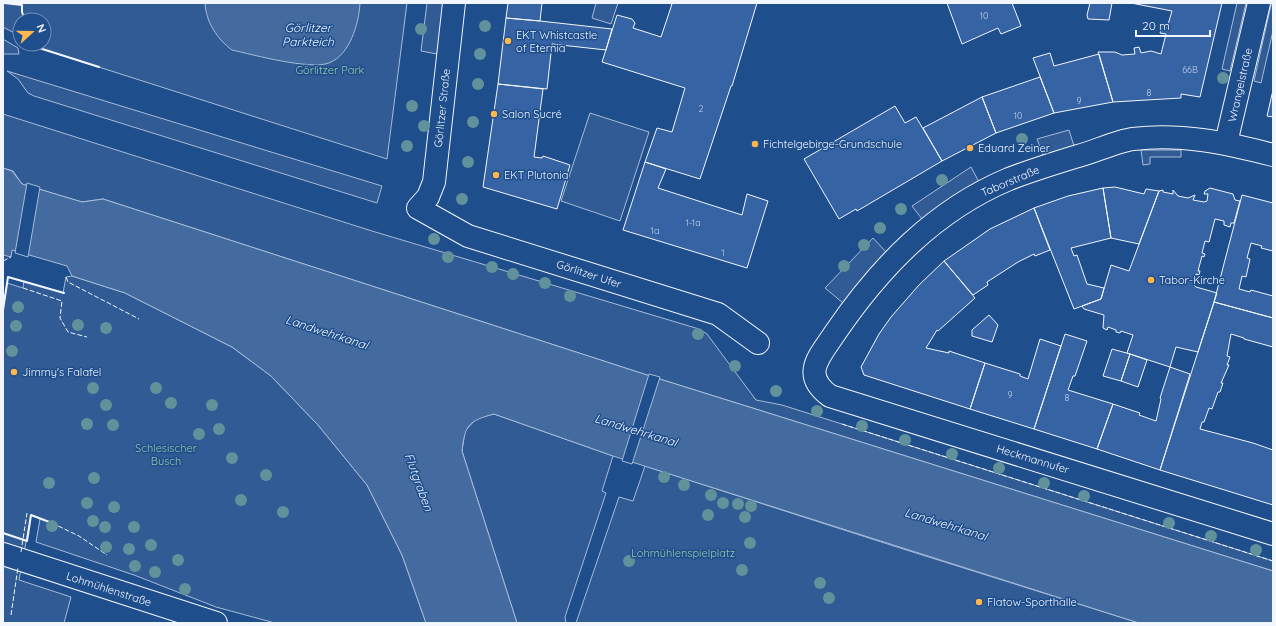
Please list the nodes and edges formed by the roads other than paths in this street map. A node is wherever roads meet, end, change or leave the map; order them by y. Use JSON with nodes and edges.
{"nodes":[{"id":1,"x":454,"y":3,"type":"edge"},
{"id":2,"x":1259,"y":3,"type":"edge"},
{"id":3,"x":1226,"y":143,"type":"junction"},
{"id":4,"x":1273,"y":155,"type":"edge"},
{"id":5,"x":418,"y":208,"type":"joint"},
{"id":6,"x":758,"y":343,"type":"dead end"},
{"id":7,"x":815,"y":363,"type":"joint"},
{"id":8,"x":1273,"y":534,"type":"edge"},
{"id":9,"x":3,"y":554,"type":"edge"},
{"id":10,"x":216,"y":623,"type":"edge"}],
"edges":[{"from":1,"to":5,"type":"street","name":"Görlitzer Straße"},
{"from":2,"to":3,"type":"street","name":"Wrangelstraße"},
{"from":3,"to":4,"type":"street","name":"Taborstraße"},
{"from":3,"to":7,"type":"street","name":"Taborstraße"},
{"from":5,"to":6,"type":"street","name":"Görlitzer Ufer"},
{"from":7,"to":8,"type":"street","name":"Heckmannufer"},
{"from":9,"to":10,"type":"street","name":"Lohmühlenstraße"}]}
